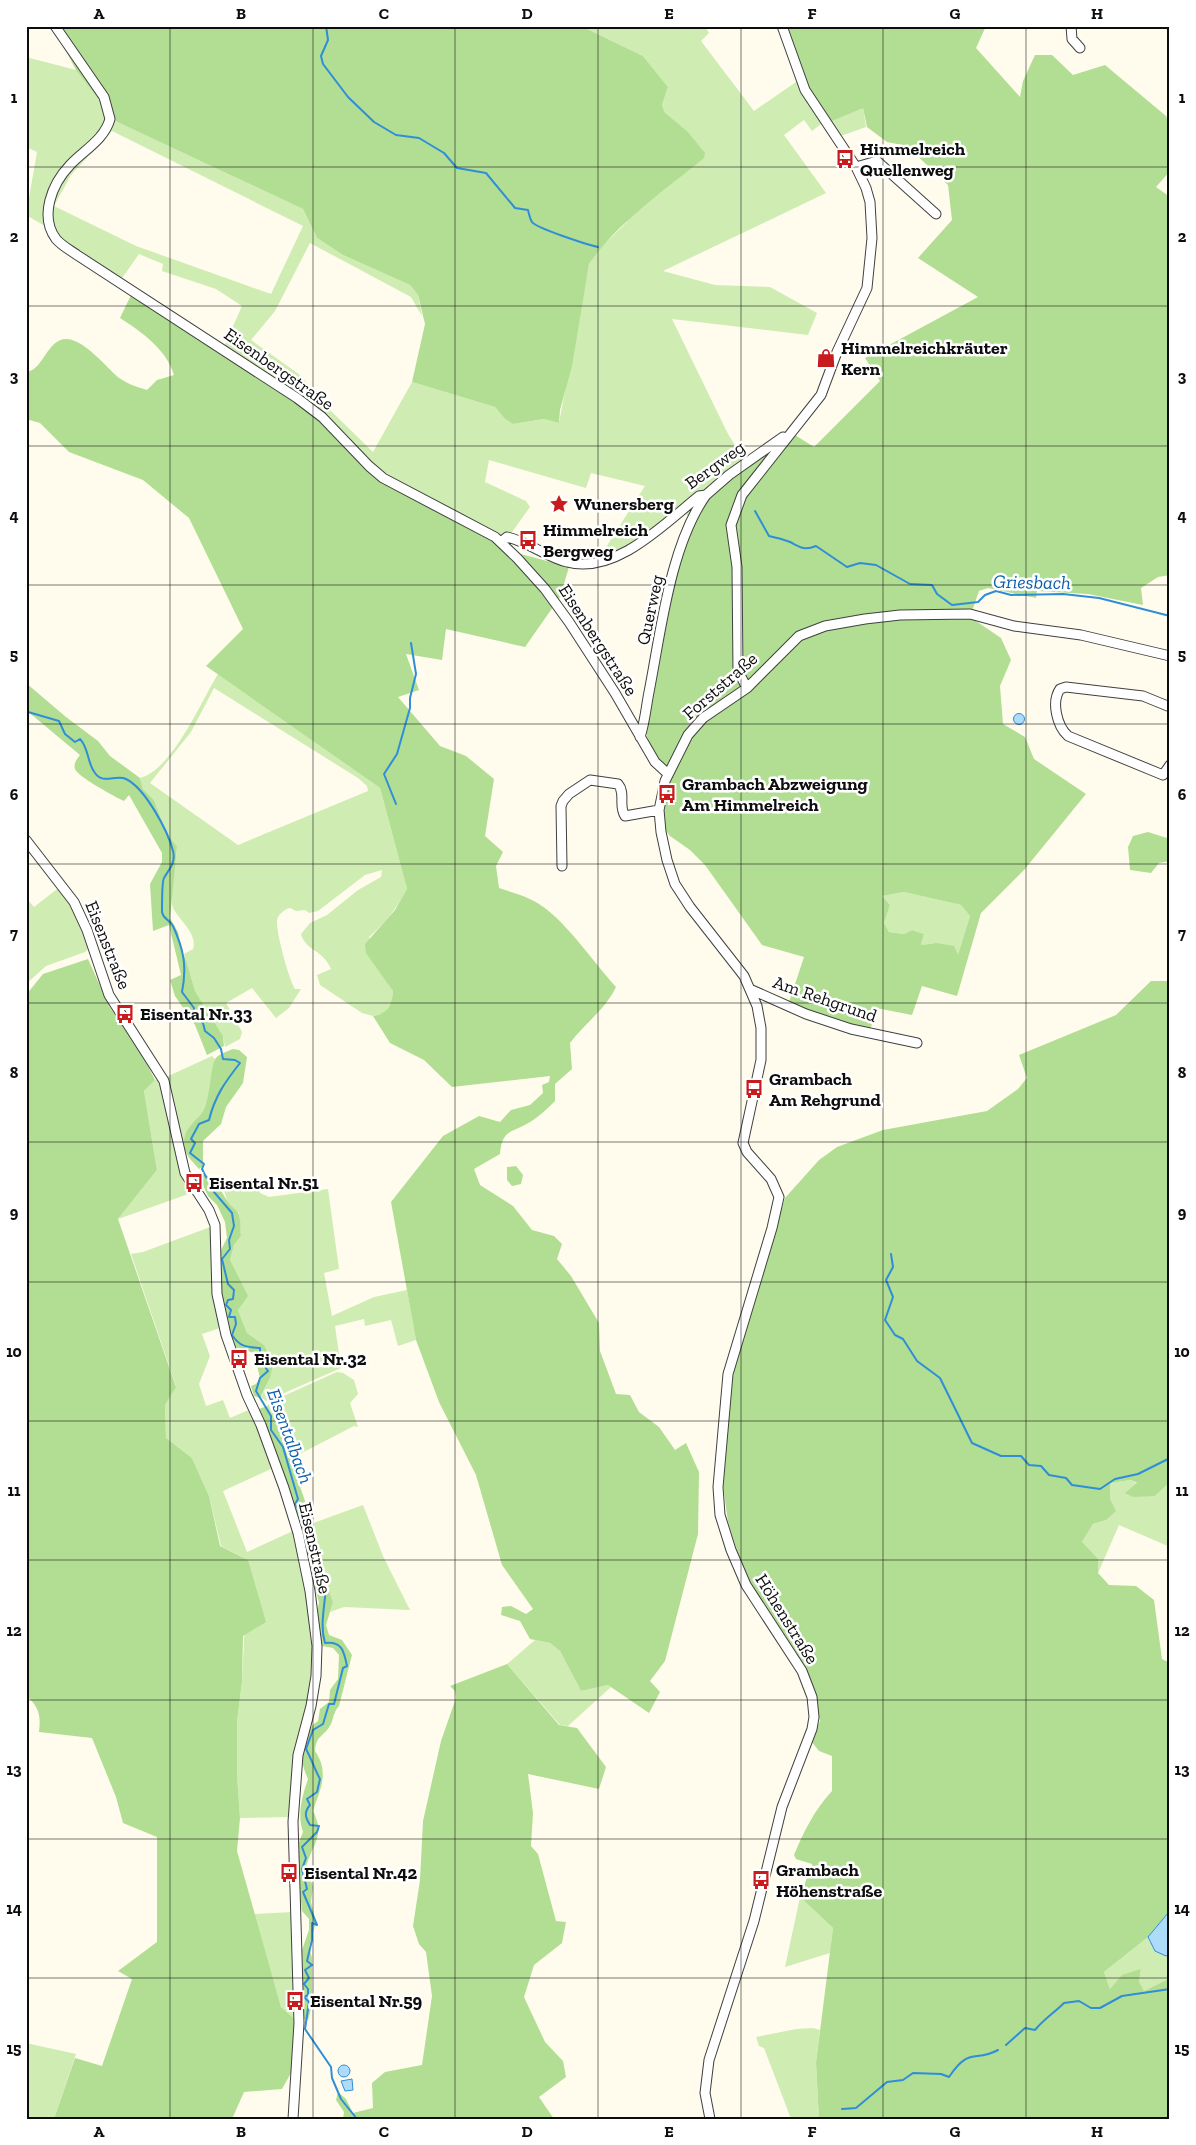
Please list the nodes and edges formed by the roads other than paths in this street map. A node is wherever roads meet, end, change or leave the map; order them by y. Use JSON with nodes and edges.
{"nodes":[{"id":1,"x":55,"y":26,"type":"edge"},
{"id":2,"x":782,"y":26,"type":"edge"},
{"id":3,"x":1071,"y":26,"type":"edge"},
{"id":4,"x":1080,"y":48,"type":"dead end"},
{"id":5,"x":856,"y":167,"type":"junction"},
{"id":6,"x":936,"y":214,"type":"dead end"},
{"id":7,"x":789,"y":433,"type":"junction"},
{"id":8,"x":706,"y":495,"type":"junction"},
{"id":9,"x":501,"y":542,"type":"junction"},
{"id":10,"x":1170,"y":656,"type":"edge"},
{"id":11,"x":747,"y":688,"type":"junction"},
{"id":12,"x":1170,"y":706,"type":"edge"},
{"id":13,"x":640,"y":737,"type":"junction"},
{"id":14,"x":1170,"y":765,"type":"edge"},
{"id":15,"x":668,"y":773,"type":"junction"},
{"id":16,"x":659,"y":810,"type":"junction"},
{"id":17,"x":26,"y":840,"type":"edge"},
{"id":18,"x":562,"y":866,"type":"dead end"},
{"id":19,"x":752,"y":990,"type":"junction"},
{"id":20,"x":917,"y":1043,"type":"dead end"},
{"id":21,"x":743,"y":1142,"type":"joint"},
{"id":22,"x":293,"y":2119,"type":"edge"},
{"id":23,"x":710,"y":2119,"type":"edge"}],
"edges":[{"from":1,"to":9,"type":"street","name":"Eisenbergstraße"},
{"from":2,"to":5,"type":"street"},
{"from":3,"to":4,"type":"street"},
{"from":5,"to":6,"type":"street"},
{"from":5,"to":7,"type":"street"},
{"from":7,"to":8,"type":"street","name":"Bergweg"},
{"from":7,"to":11,"type":"street"},
{"from":8,"to":9,"type":"street","name":"Bergweg"},
{"from":8,"to":13,"type":"street","name":"Querweg"},
{"from":9,"to":13,"type":"street","name":"Eisenbergstraße"},
{"from":10,"to":11,"type":"street","name":"Forststraße"},
{"from":11,"to":15,"type":"street","name":"Forststraße"},
{"from":12,"to":14,"type":"street"},
{"from":13,"to":15,"type":"street","name":"Eisenbergstraße"},
{"from":15,"to":16,"type":"street","name":"Forststraße"},
{"from":16,"to":18,"type":"street"},
{"from":16,"to":19,"type":"street","name":"Forststraße"},
{"from":17,"to":22,"type":"street","name":"Eisenstraße"},
{"from":19,"to":20,"type":"street","name":"Am Rehgrund"},
{"from":19,"to":21,"type":"street","name":"Forststraße"},
{"from":21,"to":23,"type":"street","name":"Höhenstraße"}]}
